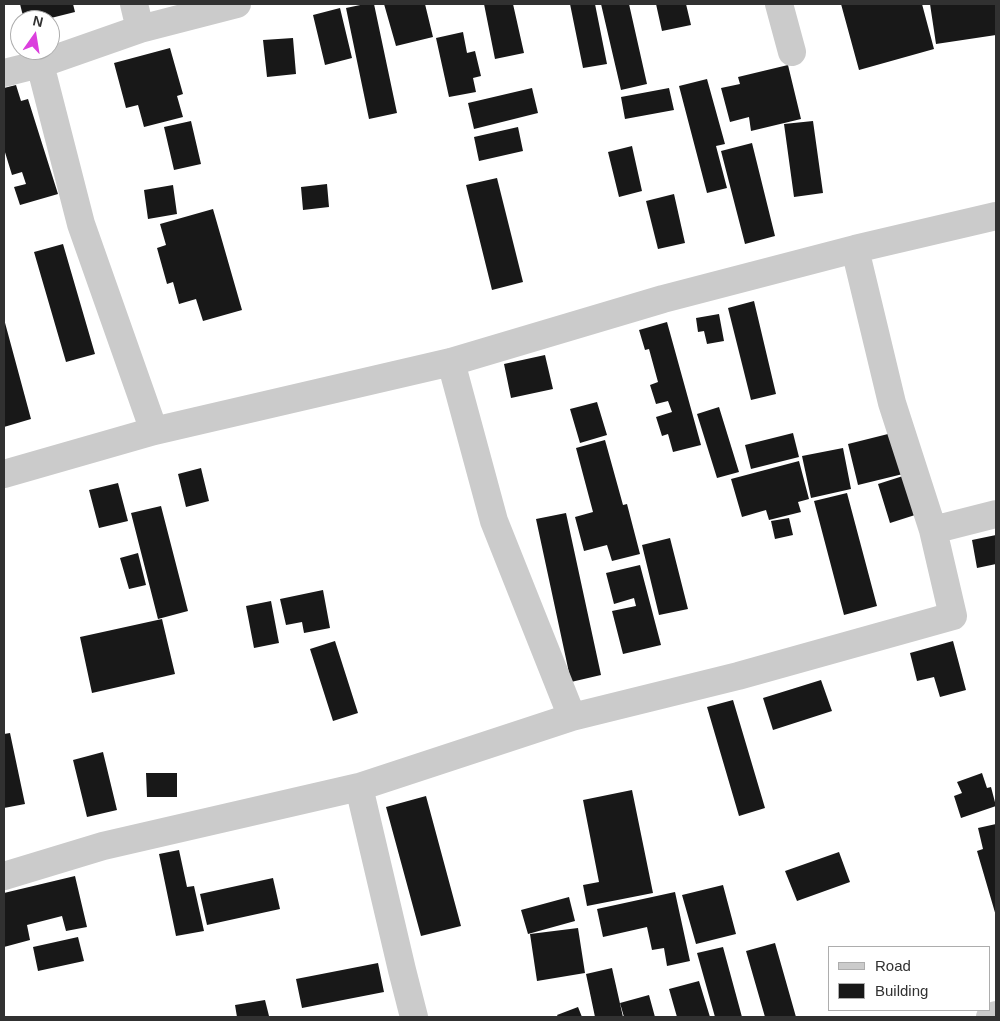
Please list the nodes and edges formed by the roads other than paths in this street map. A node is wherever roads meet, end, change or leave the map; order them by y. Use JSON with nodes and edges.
{"nodes":[{"id":1,"x":237,"y":4,"type":"edge"},
{"id":2,"x":779,"y":4,"type":"edge"},
{"id":3,"x":137,"y":16,"type":"edge"},
{"id":4,"x":792,"y":52,"type":"dead end"},
{"id":5,"x":40,"y":64,"type":"junction"},
{"id":6,"x":4,"y":73,"type":"edge"},
{"id":7,"x":996,"y":216,"type":"edge"},
{"id":8,"x":855,"y":249,"type":"junction"},
{"id":9,"x":451,"y":362,"type":"junction"},
{"id":10,"x":154,"y":431,"type":"junction"},
{"id":11,"x":4,"y":474,"type":"edge"},
{"id":12,"x":996,"y":514,"type":"edge"},
{"id":13,"x":934,"y":530,"type":"junction"},
{"id":14,"x":572,"y":717,"type":"junction"},
{"id":15,"x":359,"y":787,"type":"junction"},
{"id":16,"x":4,"y":876,"type":"edge"},
{"id":17,"x":996,"y":1015,"type":"edge"},
{"id":18,"x":414,"y":1017,"type":"edge"},
{"id":19,"x":990,"y":1017,"type":"edge"}],
"edges":[{"from":1,"to":3,"type":"street"},
{"from":2,"to":4,"type":"street"},
{"from":3,"to":5,"type":"street"},
{"from":5,"to":6,"type":"street"},
{"from":5,"to":10,"type":"street"},
{"from":7,"to":8,"type":"street"},
{"from":8,"to":9,"type":"street"},
{"from":8,"to":13,"type":"street"},
{"from":9,"to":10,"type":"street"},
{"from":9,"to":14,"type":"street"},
{"from":10,"to":11,"type":"street"},
{"from":12,"to":13,"type":"street"},
{"from":13,"to":14,"type":"street"},
{"from":14,"to":15,"type":"street"},
{"from":15,"to":16,"type":"street"},
{"from":15,"to":18,"type":"street"},
{"from":17,"to":19,"type":"street"}]}
